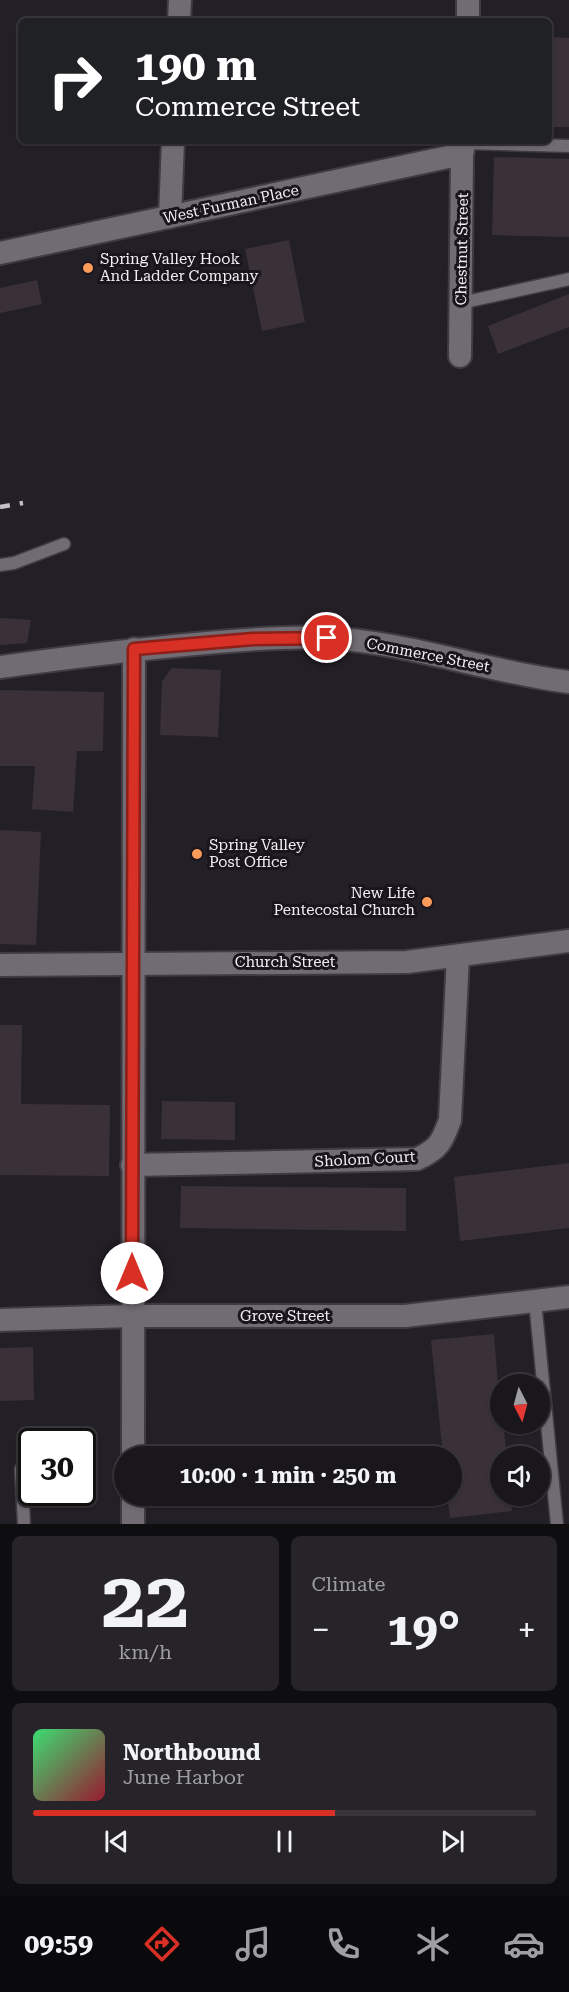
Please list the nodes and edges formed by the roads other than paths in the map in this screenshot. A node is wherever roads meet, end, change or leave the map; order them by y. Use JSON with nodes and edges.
{"nodes":[{"id":1,"x":180,"y":0,"type":"edge"},
{"id":2,"x":468,"y":0,"type":"edge"},
{"id":3,"x":179,"y":18,"type":"edge"},
{"id":4,"x":468,"y":18,"type":"edge"},
{"id":5,"x":174,"y":144,"type":"edge"},
{"id":6,"x":464,"y":146,"type":"edge"},
{"id":7,"x":569,"y":146,"type":"edge"},
{"id":8,"x":170,"y":217,"type":"junction"},
{"id":9,"x":0,"y":253,"type":"edge"},
{"id":10,"x":569,"y":279,"type":"edge"},
{"id":11,"x":461,"y":303,"type":"junction"},
{"id":12,"x":460,"y":356,"type":"dead end"},
{"id":13,"x":64,"y":544,"type":"dead end"},
{"id":14,"x":0,"y":565,"type":"edge"},
{"id":15,"x":134,"y":649,"type":"junction"},
{"id":16,"x":0,"y":667,"type":"edge"},
{"id":17,"x":569,"y":682,"type":"edge"},
{"id":18,"x":569,"y":941,"type":"edge"},
{"id":19,"x":458,"y":956,"type":"junction"},
{"id":20,"x":132,"y":963,"type":"junction"},
{"id":21,"x":0,"y":965,"type":"edge"},
{"id":22,"x":132,"y":1165,"type":"junction"},
{"id":23,"x":569,"y":1297,"type":"edge"},
{"id":24,"x":535,"y":1301,"type":"junction"},
{"id":25,"x":132,"y":1316,"type":"junction"},
{"id":26,"x":0,"y":1320,"type":"edge"},
{"id":27,"x":133,"y":1446,"type":"edge"},
{"id":28,"x":23,"y":1506,"type":"edge"},
{"id":29,"x":133,"y":1506,"type":"edge"},
{"id":30,"x":24,"y":1524,"type":"edge"},
{"id":31,"x":133,"y":1524,"type":"edge"},
{"id":32,"x":557,"y":1524,"type":"edge"}],
"edges":[{"from":1,"to":3,"type":"street"},
{"from":2,"to":4,"type":"street"},
{"from":5,"to":8,"type":"street"},
{"from":6,"to":7,"type":"lane"},
{"from":6,"to":8,"type":"street","name":"West Furman Place"},
{"from":6,"to":11,"type":"street","name":"Chestnut Street"},
{"from":8,"to":9,"type":"street","name":"West Furman Place"},
{"from":10,"to":11,"type":"lane"},
{"from":11,"to":12,"type":"street","name":"Chestnut Street"},
{"from":13,"to":14,"type":"lane"},
{"from":15,"to":16,"type":"street","name":"Commerce Street"},
{"from":15,"to":17,"type":"street","name":"Commerce Street"},
{"from":15,"to":20,"type":"street"},
{"from":18,"to":19,"type":"street","name":"Church Street"},
{"from":19,"to":20,"type":"street","name":"Church Street"},
{"from":19,"to":22,"type":"street","name":"Sholom Court"},
{"from":20,"to":21,"type":"street","name":"Church Street"},
{"from":20,"to":22,"type":"street"},
{"from":22,"to":25,"type":"street"},
{"from":23,"to":24,"type":"street","name":"Grove Street"},
{"from":24,"to":25,"type":"street","name":"Grove Street"},
{"from":24,"to":32,"type":"lane"},
{"from":25,"to":26,"type":"street","name":"Grove Street"},
{"from":25,"to":27,"type":"street"},
{"from":28,"to":30,"type":"lane"},
{"from":29,"to":31,"type":"street"}]}
